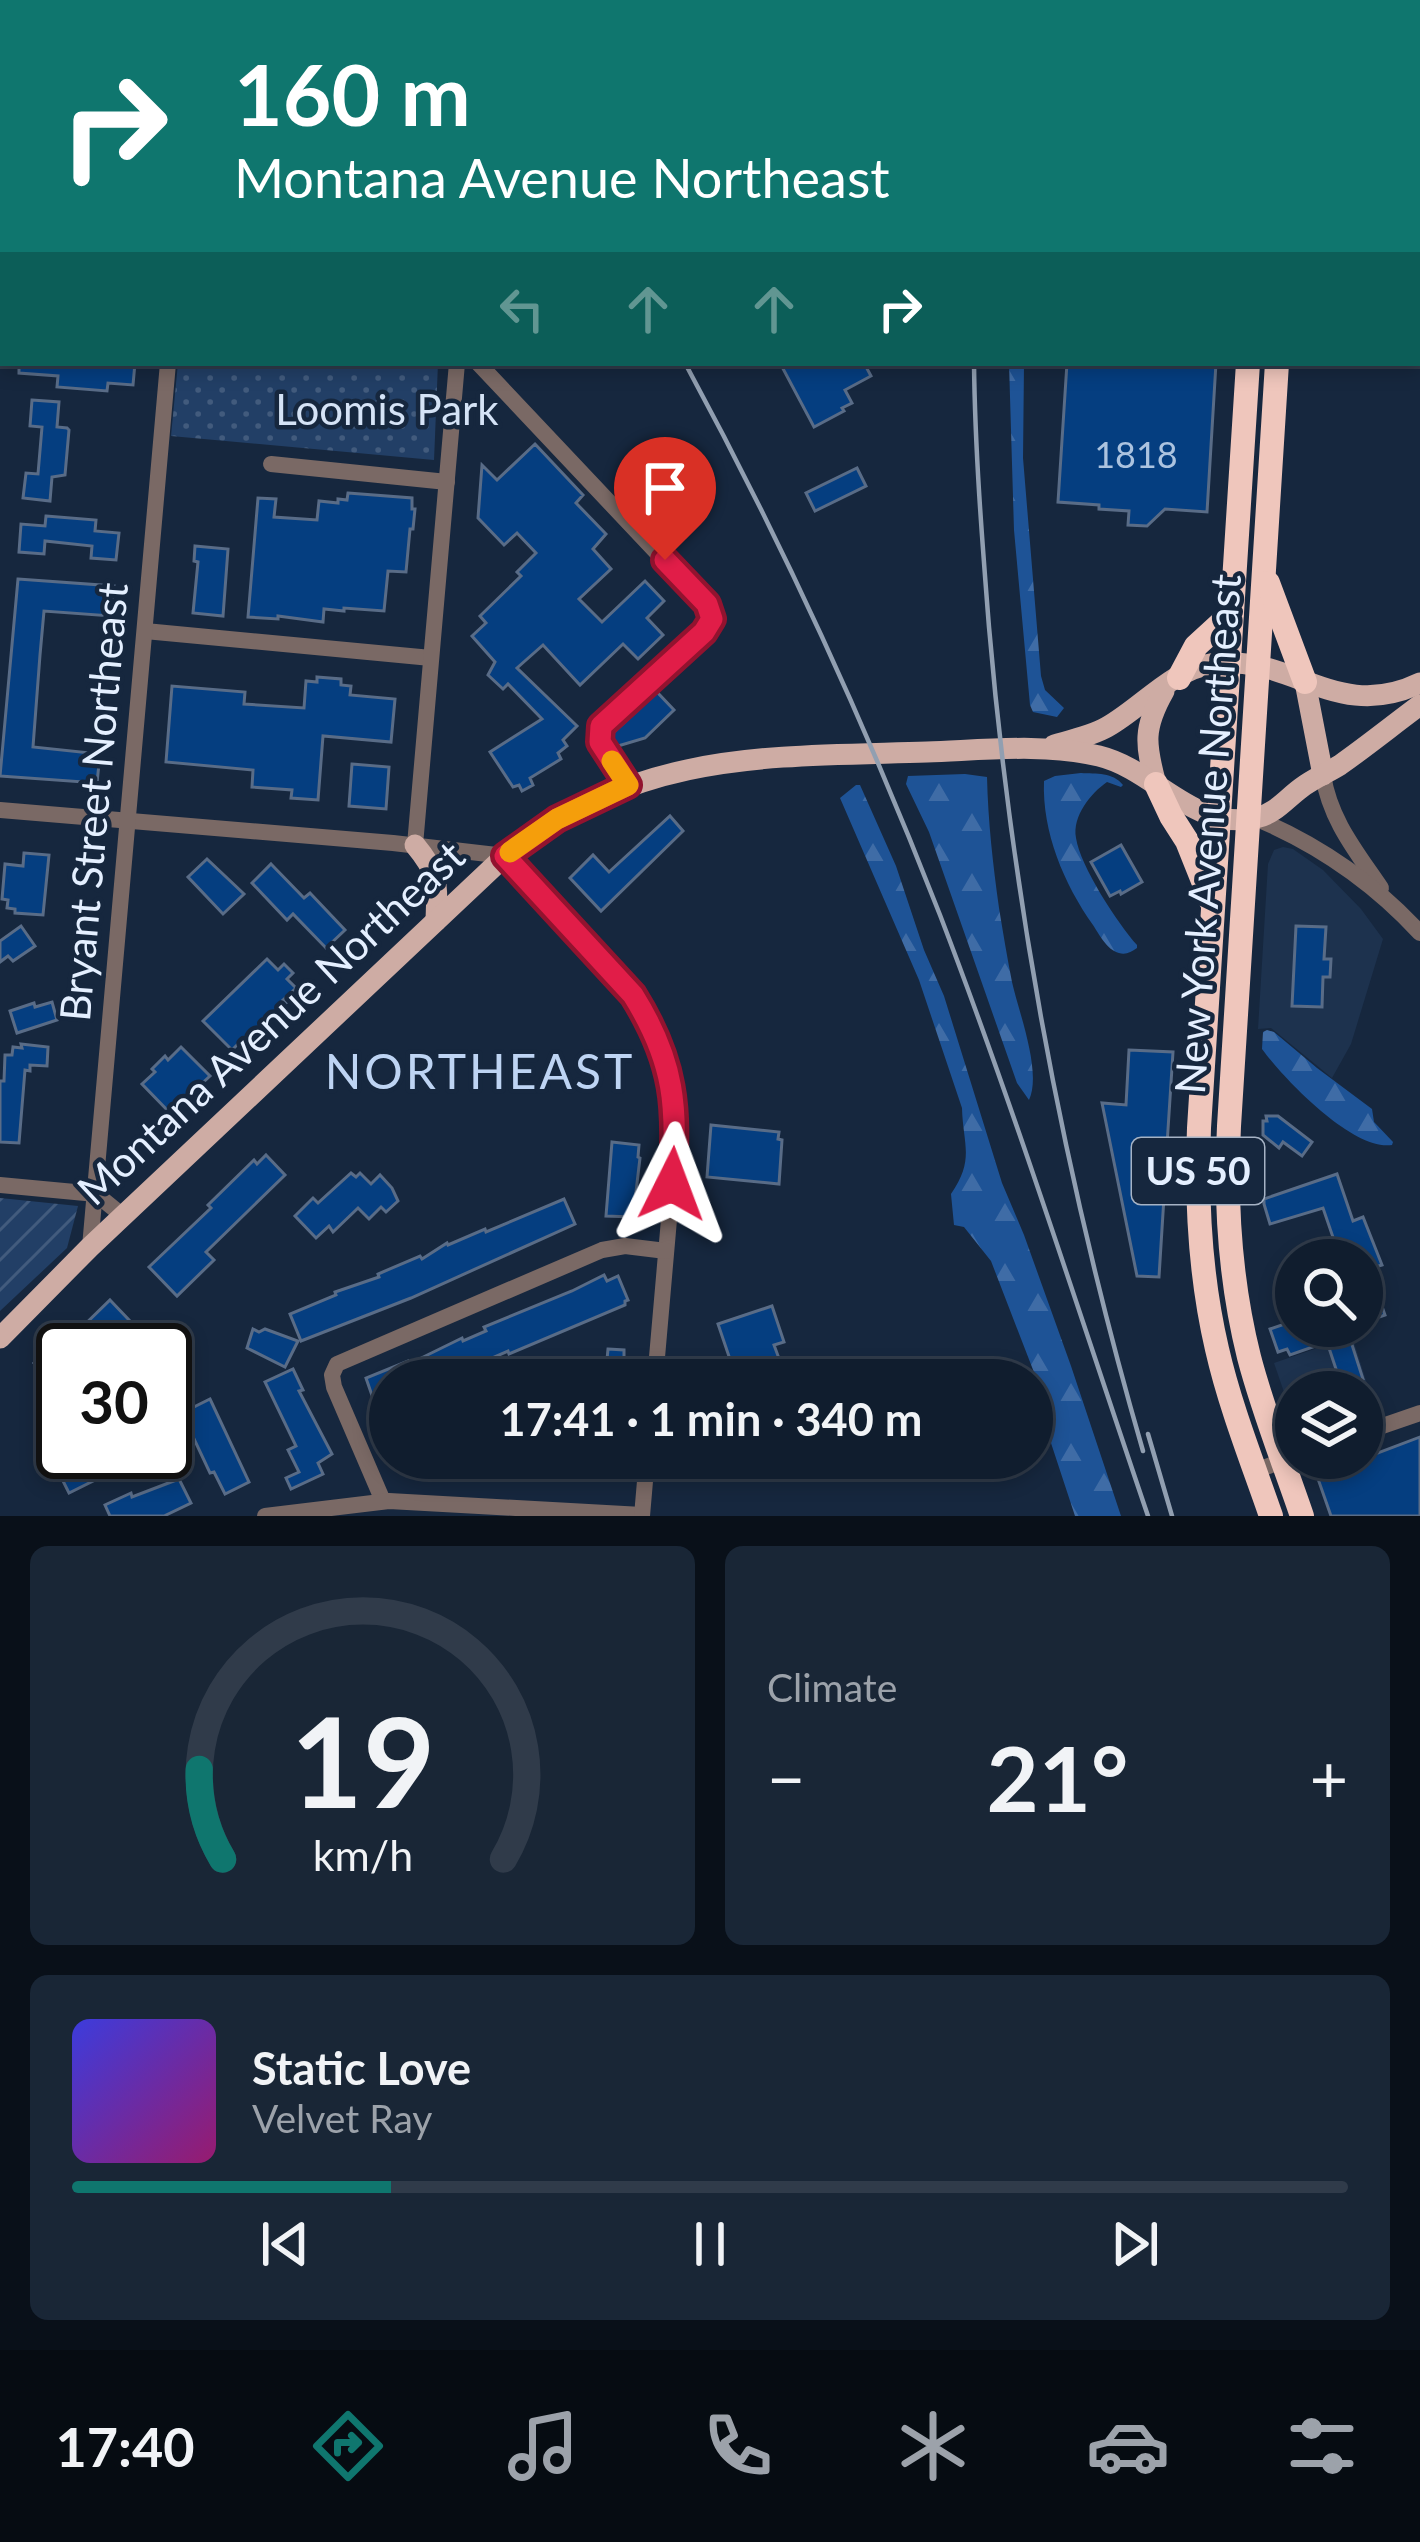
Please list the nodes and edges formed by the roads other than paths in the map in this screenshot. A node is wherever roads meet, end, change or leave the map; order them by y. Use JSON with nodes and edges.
{"nodes":[{"id":1,"x":168,"y":366,"type":"edge"},
{"id":2,"x":457,"y":366,"type":"edge"},
{"id":3,"x":481,"y":366,"type":"edge"},
{"id":4,"x":1248,"y":366,"type":"edge"},
{"id":5,"x":1277,"y":366,"type":"edge"},
{"id":6,"x":271,"y":464,"type":"dead end"},
{"id":7,"x":447,"y":482,"type":"junction"},
{"id":8,"x":1264,"y":571,"type":"junction"},
{"id":9,"x":1232,"y":613,"type":"junction"},
{"id":10,"x":145,"y":631,"type":"junction"},
{"id":11,"x":431,"y":658,"type":"junction"},
{"id":12,"x":1229,"y":664,"type":"junction"},
{"id":13,"x":1258,"y":667,"type":"junction"},
{"id":14,"x":1173,"y":681,"type":"junction"},
{"id":15,"x":1305,"y":682,"type":"junction"},
{"id":16,"x":1420,"y":683,"type":"edge"},
{"id":17,"x":1420,"y":705,"type":"edge"},
{"id":18,"x":1042,"y":748,"type":"junction"},
{"id":19,"x":1323,"y":775,"type":"junction"},
{"id":20,"x":1156,"y":784,"type":"junction"},
{"id":21,"x":628,"y":785,"type":"junction"},
{"id":22,"x":0,"y":809,"type":"edge"},
{"id":23,"x":1220,"y":817,"type":"junction"},
{"id":24,"x":1251,"y":818,"type":"junction"},
{"id":25,"x":128,"y":820,"type":"junction"},
{"id":26,"x":415,"y":845,"type":"junction"},
{"id":27,"x":505,"y":856,"type":"junction"},
{"id":28,"x":1388,"y":899,"type":"junction"},
{"id":29,"x":1214,"y":907,"type":"junction"},
{"id":30,"x":436,"y":921,"type":"junction"},
{"id":31,"x":1420,"y":932,"type":"edge"},
{"id":32,"x":0,"y":1185,"type":"edge"},
{"id":33,"x":96,"y":1194,"type":"junction"},
{"id":34,"x":123,"y":1216,"type":"junction"},
{"id":35,"x":90,"y":1247,"type":"junction"},
{"id":36,"x":666,"y":1251,"type":"junction"},
{"id":37,"x":0,"y":1338,"type":"edge"},
{"id":38,"x":657,"y":1359,"type":"edge"},
{"id":39,"x":1420,"y":1414,"type":"edge"},
{"id":40,"x":1275,"y":1421,"type":"edge"},
{"id":41,"x":1383,"y":1426,"type":"edge"},
{"id":42,"x":1275,"y":1463,"type":"edge"},
{"id":43,"x":1255,"y":1471,"type":"junction"},
{"id":44,"x":645,"y":1479,"type":"edge"},
{"id":45,"x":1294,"y":1479,"type":"edge"},
{"id":46,"x":383,"y":1501,"type":"junction"},
{"id":47,"x":642,"y":1515,"type":"edge"},
{"id":48,"x":265,"y":1516,"type":"edge"},
{"id":49,"x":1271,"y":1516,"type":"edge"},
{"id":50,"x":1302,"y":1516,"type":"edge"}],
"edges":[{"from":1,"to":10,"type":"street","name":"Bryant Street Northeast"},
{"from":2,"to":7,"type":"street"},
{"from":3,"to":21,"type":"street"},
{"from":4,"to":9,"type":"highway","name":"New York Avenue Northeast","number":"US 50"},
{"from":5,"to":8,"type":"highway","name":"New York Avenue Northeast","number":"US 50"},
{"from":6,"to":7,"type":"street"},
{"from":7,"to":11,"type":"street"},
{"from":8,"to":13,"type":"highway","name":"New York Avenue Northeast","number":"US 50"},
{"from":8,"to":15,"type":"highway"},
{"from":9,"to":12,"type":"highway","name":"New York Avenue Northeast","number":"US 50"},
{"from":9,"to":14,"type":"highway"},
{"from":10,"to":11,"type":"street"},
{"from":10,"to":25,"type":"street","name":"Bryant Street Northeast"},
{"from":11,"to":26,"type":"street"},
{"from":12,"to":13,"type":"main road"},
{"from":12,"to":14,"type":"main road","name":"Montana Avenue Northeast"},
{"from":12,"to":23,"type":"highway","name":"New York Avenue Northeast","number":"US 50"},
{"from":13,"to":15,"type":"main road"},
{"from":13,"to":24,"type":"highway","name":"New York Avenue Northeast","number":"US 50"},
{"from":14,"to":18,"type":"main road","name":"Montana Avenue Northeast"},
{"from":14,"to":20,"type":"main road"},
{"from":15,"to":16,"type":"main road"},
{"from":15,"to":19,"type":"main road"},
{"from":17,"to":19,"type":"main road"},
{"from":18,"to":20,"type":"main road","name":"Montana Avenue Northeast"},
{"from":18,"to":21,"type":"main road","name":"Montana Avenue Northeast"},
{"from":19,"to":24,"type":"main road"},
{"from":19,"to":28,"type":"street"},
{"from":20,"to":23,"type":"main road","name":"Montana Avenue Northeast"},
{"from":20,"to":29,"type":"highway"},
{"from":21,"to":27,"type":"main road","name":"Montana Avenue Northeast"},
{"from":22,"to":25,"type":"street"},
{"from":23,"to":24,"type":"main road"},
{"from":23,"to":29,"type":"highway","name":"New York Avenue Northeast","number":"US 50"},
{"from":24,"to":28,"type":"street"},
{"from":24,"to":40,"type":"highway","name":"New York Avenue Northeast","number":"US 50"},
{"from":25,"to":26,"type":"street"},
{"from":25,"to":33,"type":"street","name":"Bryant Street Northeast"},
{"from":26,"to":27,"type":"street"},
{"from":26,"to":30,"type":"main road"},
{"from":27,"to":30,"type":"main road","name":"Montana Avenue Northeast"},
{"from":27,"to":36,"type":"street"},
{"from":28,"to":31,"type":"street"},
{"from":29,"to":43,"type":"highway","name":"New York Avenue Northeast","number":"US 50"},
{"from":30,"to":34,"type":"main road","name":"Montana Avenue Northeast"},
{"from":32,"to":33,"type":"street"},
{"from":33,"to":34,"type":"street"},
{"from":33,"to":35,"type":"street","name":"Bryant Street Northeast"},
{"from":34,"to":35,"type":"main road","name":"Montana Avenue Northeast"},
{"from":35,"to":37,"type":"main road","name":"Montana Avenue Northeast"},
{"from":36,"to":38,"type":"street"},
{"from":36,"to":46,"type":"street"},
{"from":39,"to":41,"type":"street"},
{"from":42,"to":43,"type":"street"},
{"from":43,"to":49,"type":"highway","name":"New York Avenue Northeast","number":"US 50"},
{"from":44,"to":47,"type":"street"},
{"from":45,"to":50,"type":"highway","name":"New York Avenue Northeast","number":"US 50"},
{"from":46,"to":47,"type":"street"},
{"from":46,"to":48,"type":"street"}]}
